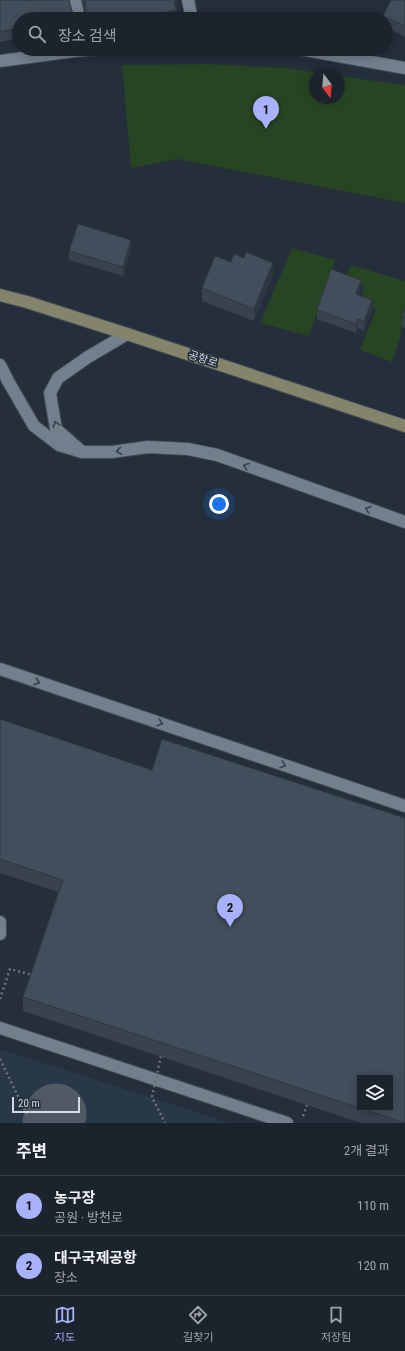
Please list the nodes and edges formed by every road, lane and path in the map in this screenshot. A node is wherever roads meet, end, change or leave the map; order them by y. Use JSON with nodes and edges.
{"nodes":[{"id":1,"x":75,"y":0,"type":"edge"},
{"id":2,"x":188,"y":0,"type":"edge"},
{"id":3,"x":78,"y":12,"type":"edge"},
{"id":4,"x":191,"y":12,"type":"edge"},
{"id":5,"x":32,"y":56,"type":"edge"},
{"id":6,"x":339,"y":56,"type":"edge"},
{"id":7,"x":0,"y":61,"type":"edge"},
{"id":8,"x":405,"y":68,"type":"edge"},
{"id":9,"x":0,"y":295,"type":"edge"},
{"id":10,"x":127,"y":334,"type":"junction"},
{"id":11,"x":0,"y":365,"type":"edge"},
{"id":12,"x":4,"y":380,"type":"edge"},
{"id":13,"x":405,"y":426,"type":"edge"},
{"id":14,"x":82,"y":452,"type":"junction"},
{"id":15,"x":405,"y":522,"type":"edge"},
{"id":16,"x":0,"y":669,"type":"edge"},
{"id":17,"x":405,"y":806,"type":"edge"},
{"id":18,"x":0,"y":922,"type":"edge"},
{"id":19,"x":0,"y":934,"type":"edge"},
{"id":20,"x":34,"y":976,"type":"edge"},
{"id":21,"x":0,"y":1000,"type":"edge"},
{"id":22,"x":0,"y":1028,"type":"edge"},
{"id":23,"x":161,"y":1056,"type":"edge"},
{"id":24,"x":0,"y":1059,"type":"edge"},
{"id":25,"x":28,"y":1117,"type":"dead end"},
{"id":26,"x":165,"y":1123,"type":"edge"},
{"id":27,"x":287,"y":1123,"type":"edge"}],
"edges":[{"from":1,"to":3,"type":"street"},
{"from":2,"to":4,"type":"street"},
{"from":5,"to":7,"type":"street"},
{"from":6,"to":8,"type":"street"},
{"from":9,"to":10,"type":"main road","name":"공항로"},
{"from":10,"to":13,"type":"main road","name":"공항로"},
{"from":14,"to":10,"type":"street","one_way":true},
{"from":11,"to":12,"type":"street"},
{"from":12,"to":14,"type":"street"},
{"from":15,"to":14,"type":"street","one_way":true},
{"from":16,"to":17,"type":"street","one_way":true},
{"from":18,"to":19,"type":"street"},
{"from":20,"to":21,"type":"path"},
{"from":22,"to":27,"type":"street"},
{"from":23,"to":26,"type":"path","bridge":true},
{"from":24,"to":25,"type":"path"}]}
